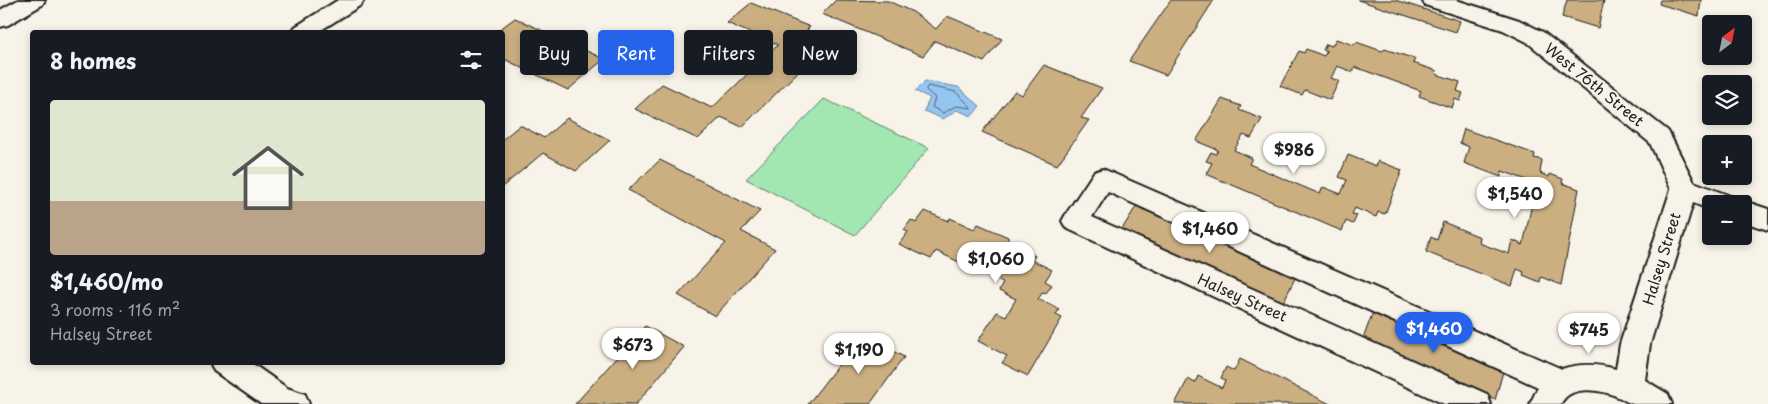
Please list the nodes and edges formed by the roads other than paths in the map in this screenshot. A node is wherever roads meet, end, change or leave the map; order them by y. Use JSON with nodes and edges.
{"nodes":[{"id":1,"x":34,"y":0,"type":"edge"},
{"id":2,"x":353,"y":0,"type":"edge"},
{"id":3,"x":1433,"y":0,"type":"edge"},
{"id":4,"x":0,"y":20,"type":"edge"},
{"id":5,"x":306,"y":30,"type":"edge"},
{"id":6,"x":1684,"y":189,"type":"junction"},
{"id":7,"x":1702,"y":196,"type":"edge"},
{"id":8,"x":1752,"y":214,"type":"edge"},
{"id":9,"x":1768,"y":220,"type":"edge"},
{"id":10,"x":229,"y":365,"type":"edge"},
{"id":11,"x":1630,"y":387,"type":"junction"},
{"id":12,"x":1553,"y":393,"type":"edge"},
{"id":13,"x":294,"y":404,"type":"edge"},
{"id":14,"x":1476,"y":404,"type":"edge"},
{"id":15,"x":1657,"y":404,"type":"edge"}],
"edges":[{"from":1,"to":4,"type":"street"},
{"from":2,"to":5,"type":"street"},
{"from":3,"to":6,"type":"street","name":"West 76th Street"},
{"from":6,"to":7,"type":"street"},
{"from":6,"to":11,"type":"street","name":"Halsey Street"},
{"from":8,"to":9,"type":"street"},
{"from":10,"to":13,"type":"street"},
{"from":11,"to":12,"type":"street"},
{"from":11,"to":15,"type":"street"},
{"from":12,"to":14,"type":"street","name":"Halsey Street"}]}
